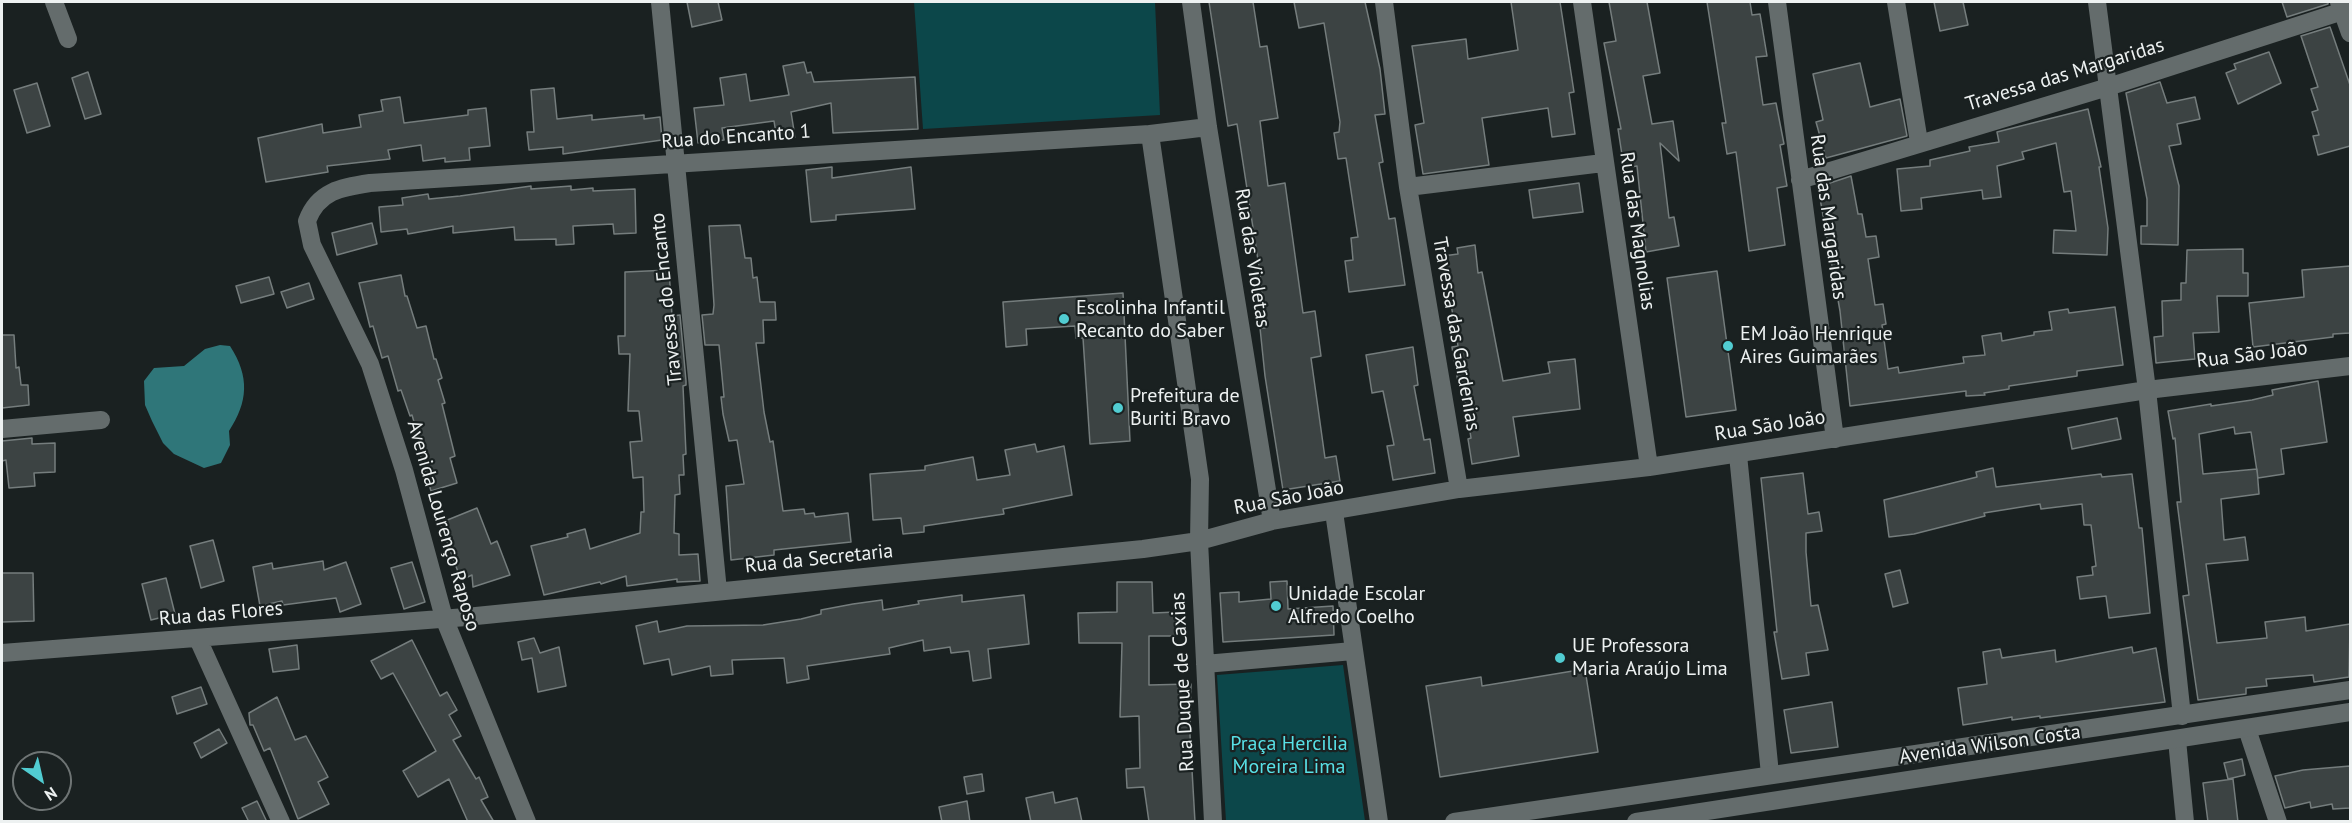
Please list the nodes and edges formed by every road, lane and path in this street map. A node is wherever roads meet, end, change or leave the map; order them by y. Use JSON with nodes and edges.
{"nodes":[{"id":1,"x":54,"y":2,"type":"edge"},
{"id":2,"x":660,"y":2,"type":"edge"},
{"id":3,"x":1191,"y":2,"type":"edge"},
{"id":4,"x":1384,"y":2,"type":"edge"},
{"id":5,"x":1582,"y":2,"type":"edge"},
{"id":6,"x":1777,"y":2,"type":"edge"},
{"id":7,"x":1896,"y":2,"type":"edge"},
{"id":8,"x":2097,"y":2,"type":"edge"},
{"id":9,"x":2341,"y":6,"type":"edge"},
{"id":10,"x":2350,"y":33,"type":"edge"},
{"id":11,"x":68,"y":39,"type":"dead end"},
{"id":12,"x":2108,"y":87,"type":"junction"},
{"id":13,"x":1208,"y":127,"type":"junction"},
{"id":14,"x":1150,"y":134,"type":"junction"},
{"id":15,"x":1919,"y":142,"type":"junction"},
{"id":16,"x":676,"y":163,"type":"junction"},
{"id":17,"x":1604,"y":163,"type":"junction"},
{"id":18,"x":1800,"y":180,"type":"junction"},
{"id":19,"x":1408,"y":187,"type":"junction"},
{"id":20,"x":312,"y":245,"type":"joint"},
{"id":21,"x":2350,"y":366,"type":"edge"},
{"id":22,"x":2147,"y":390,"type":"junction"},
{"id":23,"x":100,"y":420,"type":"dead end"},
{"id":24,"x":2,"y":429,"type":"edge"},
{"id":25,"x":1835,"y":439,"type":"junction"},
{"id":26,"x":1738,"y":455,"type":"junction"},
{"id":27,"x":1649,"y":467,"type":"junction"},
{"id":28,"x":1459,"y":489,"type":"junction"},
{"id":29,"x":1334,"y":512,"type":"junction"},
{"id":30,"x":1272,"y":521,"type":"junction"},
{"id":31,"x":1198,"y":541,"type":"junction"},
{"id":32,"x":718,"y":591,"type":"junction"},
{"id":33,"x":444,"y":618,"type":"junction"},
{"id":34,"x":198,"y":639,"type":"junction"},
{"id":35,"x":1353,"y":651,"type":"junction"},
{"id":36,"x":2,"y":653,"type":"edge"},
{"id":37,"x":1205,"y":664,"type":"junction"},
{"id":38,"x":2350,"y":690,"type":"edge"},
{"id":39,"x":2350,"y":712,"type":"edge"},
{"id":40,"x":2182,"y":716,"type":"junction"},
{"id":41,"x":2247,"y":729,"type":"junction"},
{"id":42,"x":2177,"y":740,"type":"junction"},
{"id":43,"x":1835,"y":766,"type":"junction"},
{"id":44,"x":1770,"y":774,"type":"junction"},
{"id":45,"x":1839,"y":790,"type":"junction"},
{"id":46,"x":281,"y":822,"type":"edge"},
{"id":47,"x":527,"y":822,"type":"edge"},
{"id":48,"x":1213,"y":822,"type":"edge"},
{"id":49,"x":1379,"y":822,"type":"edge"},
{"id":50,"x":1454,"y":822,"type":"edge"},
{"id":51,"x":1636,"y":822,"type":"edge"},
{"id":52,"x":2185,"y":822,"type":"edge"},
{"id":53,"x":2278,"y":822,"type":"edge"}],
"edges":[{"from":1,"to":11,"type":"street"},
{"from":2,"to":16,"type":"street","name":"Travessa do Encanto"},
{"from":3,"to":13,"type":"street","name":"Rua das Violetas"},
{"from":4,"to":19,"type":"street","name":"Travessa das Gardenias"},
{"from":5,"to":17,"type":"street","name":"Rua das Magnolias"},
{"from":6,"to":18,"type":"street","name":"Rua das Margaridas"},
{"from":7,"to":15,"type":"street"},
{"from":8,"to":12,"type":"street"},
{"from":9,"to":10,"type":"street"},
{"from":9,"to":12,"type":"street","name":"Travessa das Margaridas"},
{"from":12,"to":15,"type":"street","name":"Travessa das Margaridas"},
{"from":12,"to":22,"type":"street"},
{"from":13,"to":14,"type":"street","name":"Rua do Encanto 1"},
{"from":13,"to":30,"type":"street","name":"Rua das Violetas"},
{"from":14,"to":16,"type":"street","name":"Rua do Encanto 1"},
{"from":14,"to":31,"type":"street"},
{"from":15,"to":18,"type":"street","name":"Travessa das Margaridas"},
{"from":16,"to":20,"type":"street","name":"Rua do Encanto 1"},
{"from":16,"to":32,"type":"street","name":"Travessa do Encanto"},
{"from":17,"to":19,"type":"street"},
{"from":17,"to":27,"type":"street","name":"Rua das Magnolias"},
{"from":18,"to":25,"type":"street","name":"Rua das Margaridas"},
{"from":19,"to":28,"type":"street","name":"Travessa das Gardenias"},
{"from":20,"to":33,"type":"street","name":"Avenida Lourenço Raposo"},
{"from":21,"to":22,"type":"street","name":"Rua São João"},
{"from":22,"to":25,"type":"street","name":"Rua São João"},
{"from":22,"to":40,"type":"street"},
{"from":23,"to":24,"type":"street"},
{"from":25,"to":26,"type":"street","name":"Rua São João"},
{"from":26,"to":27,"type":"street","name":"Rua São João"},
{"from":26,"to":44,"type":"street"},
{"from":27,"to":28,"type":"street","name":"Rua São João"},
{"from":28,"to":29,"type":"street","name":"Rua São João"},
{"from":29,"to":30,"type":"street","name":"Rua São João"},
{"from":29,"to":35,"type":"street"},
{"from":30,"to":31,"type":"street","name":"Rua São João"},
{"from":31,"to":32,"type":"street","name":"Rua da Secretaria"},
{"from":31,"to":37,"type":"street","name":"Rua Duque de Caxias"},
{"from":32,"to":33,"type":"street","name":"Rua da Secretaria"},
{"from":33,"to":34,"type":"street","name":"Rua das Flores"},
{"from":33,"to":47,"type":"street","name":"Avenida Lourenço Raposo"},
{"from":34,"to":36,"type":"street","name":"Rua das Flores"},
{"from":34,"to":46,"type":"street"},
{"from":35,"to":37,"type":"street"},
{"from":35,"to":49,"type":"street"},
{"from":37,"to":48,"type":"street","name":"Rua Duque de Caxias"},
{"from":38,"to":40,"type":"street"},
{"from":39,"to":41,"type":"street","name":"Avenida Wilson Costa"},
{"from":40,"to":43,"type":"street"},
{"from":41,"to":42,"type":"street","name":"Avenida Wilson Costa"},
{"from":41,"to":53,"type":"street"},
{"from":42,"to":45,"type":"street","name":"Avenida Wilson Costa"},
{"from":42,"to":52,"type":"street"},
{"from":43,"to":44,"type":"street"},
{"from":43,"to":45,"type":"street"},
{"from":44,"to":50,"type":"street"},
{"from":45,"to":51,"type":"street","name":"Avenida Wilson Costa"}]}
